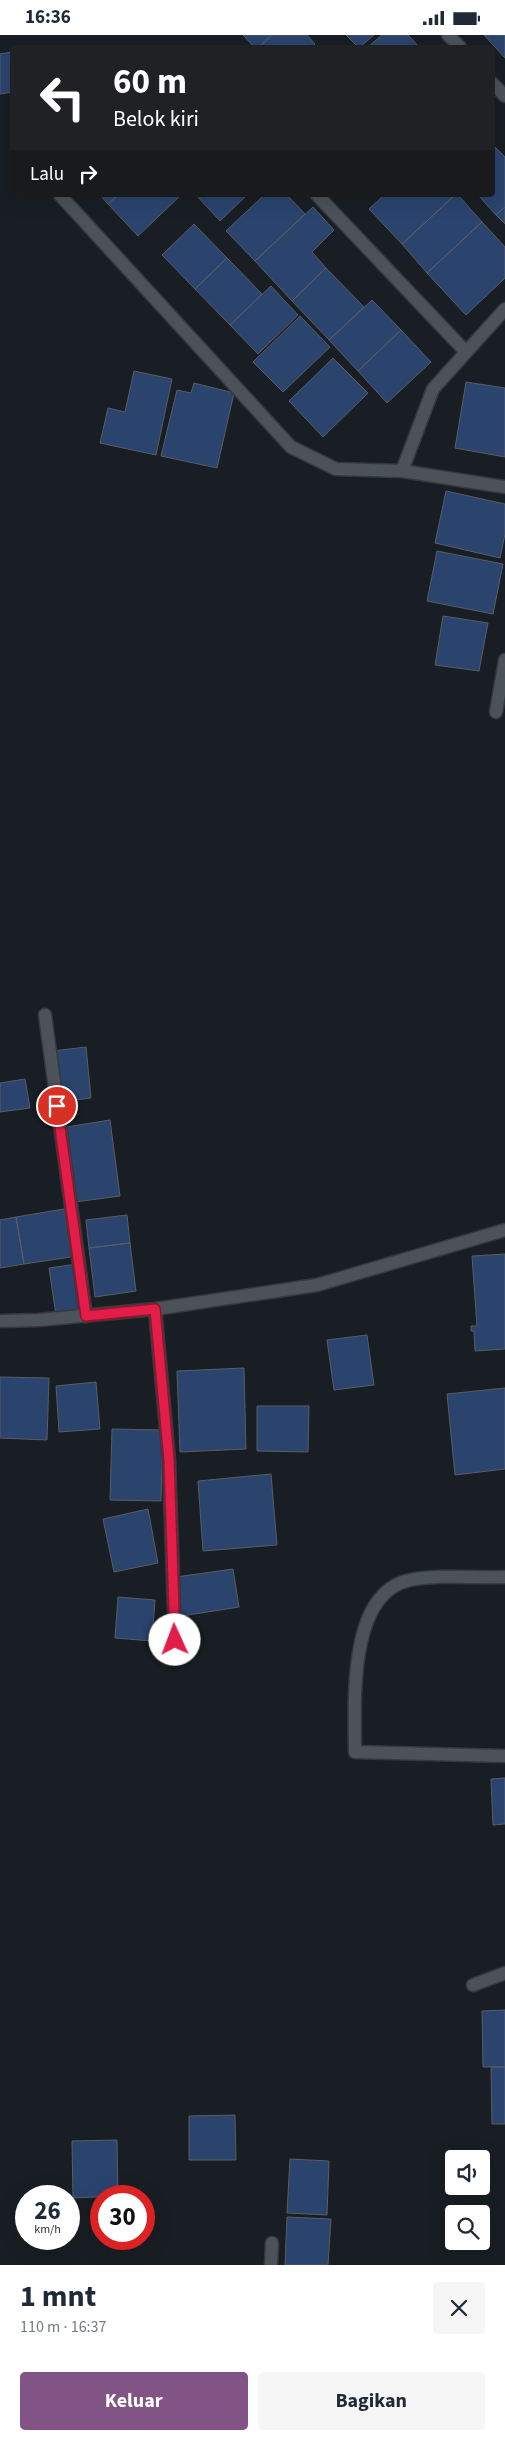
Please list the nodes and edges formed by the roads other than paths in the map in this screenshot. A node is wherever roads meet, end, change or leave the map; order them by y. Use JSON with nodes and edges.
{"nodes":[{"id":1,"x":448,"y":35,"type":"edge"},
{"id":2,"x":458,"y":45,"type":"edge"},
{"id":3,"x":495,"y":86,"type":"edge"},
{"id":4,"x":505,"y":96,"type":"edge"},
{"id":5,"x":62,"y":197,"type":"edge"},
{"id":6,"x":320,"y":197,"type":"edge"},
{"id":7,"x":505,"y":309,"type":"edge"},
{"id":8,"x":466,"y":352,"type":"junction"},
{"id":9,"x":402,"y":471,"type":"junction"},
{"id":10,"x":505,"y":487,"type":"edge"},
{"id":11,"x":505,"y":660,"type":"edge"},
{"id":12,"x":496,"y":712,"type":"dead end"},
{"id":13,"x":45,"y":1015,"type":"dead end"},
{"id":14,"x":505,"y":1230,"type":"edge"},
{"id":15,"x":155,"y":1309,"type":"junction"},
{"id":16,"x":86,"y":1316,"type":"junction"},
{"id":17,"x":0,"y":1321,"type":"edge"},
{"id":18,"x":505,"y":1577,"type":"edge"},
{"id":19,"x":175,"y":1640,"type":"dead end"},
{"id":20,"x":505,"y":1756,"type":"edge"},
{"id":21,"x":505,"y":1973,"type":"edge"},
{"id":22,"x":473,"y":1985,"type":"dead end"},
{"id":23,"x":272,"y":2243,"type":"dead end"},
{"id":24,"x":271,"y":2265,"type":"edge"}],
"edges":[{"from":1,"to":2,"type":"street"},
{"from":3,"to":4,"type":"street"},
{"from":5,"to":9,"type":"street"},
{"from":6,"to":8,"type":"street"},
{"from":7,"to":8,"type":"street"},
{"from":8,"to":9,"type":"street"},
{"from":9,"to":10,"type":"street"},
{"from":11,"to":12,"type":"street"},
{"from":13,"to":16,"type":"street"},
{"from":14,"to":15,"type":"street"},
{"from":15,"to":16,"type":"street"},
{"from":15,"to":19,"type":"street"},
{"from":16,"to":17,"type":"street"},
{"from":18,"to":20,"type":"street"},
{"from":21,"to":22,"type":"street"},
{"from":23,"to":24,"type":"street"}]}
